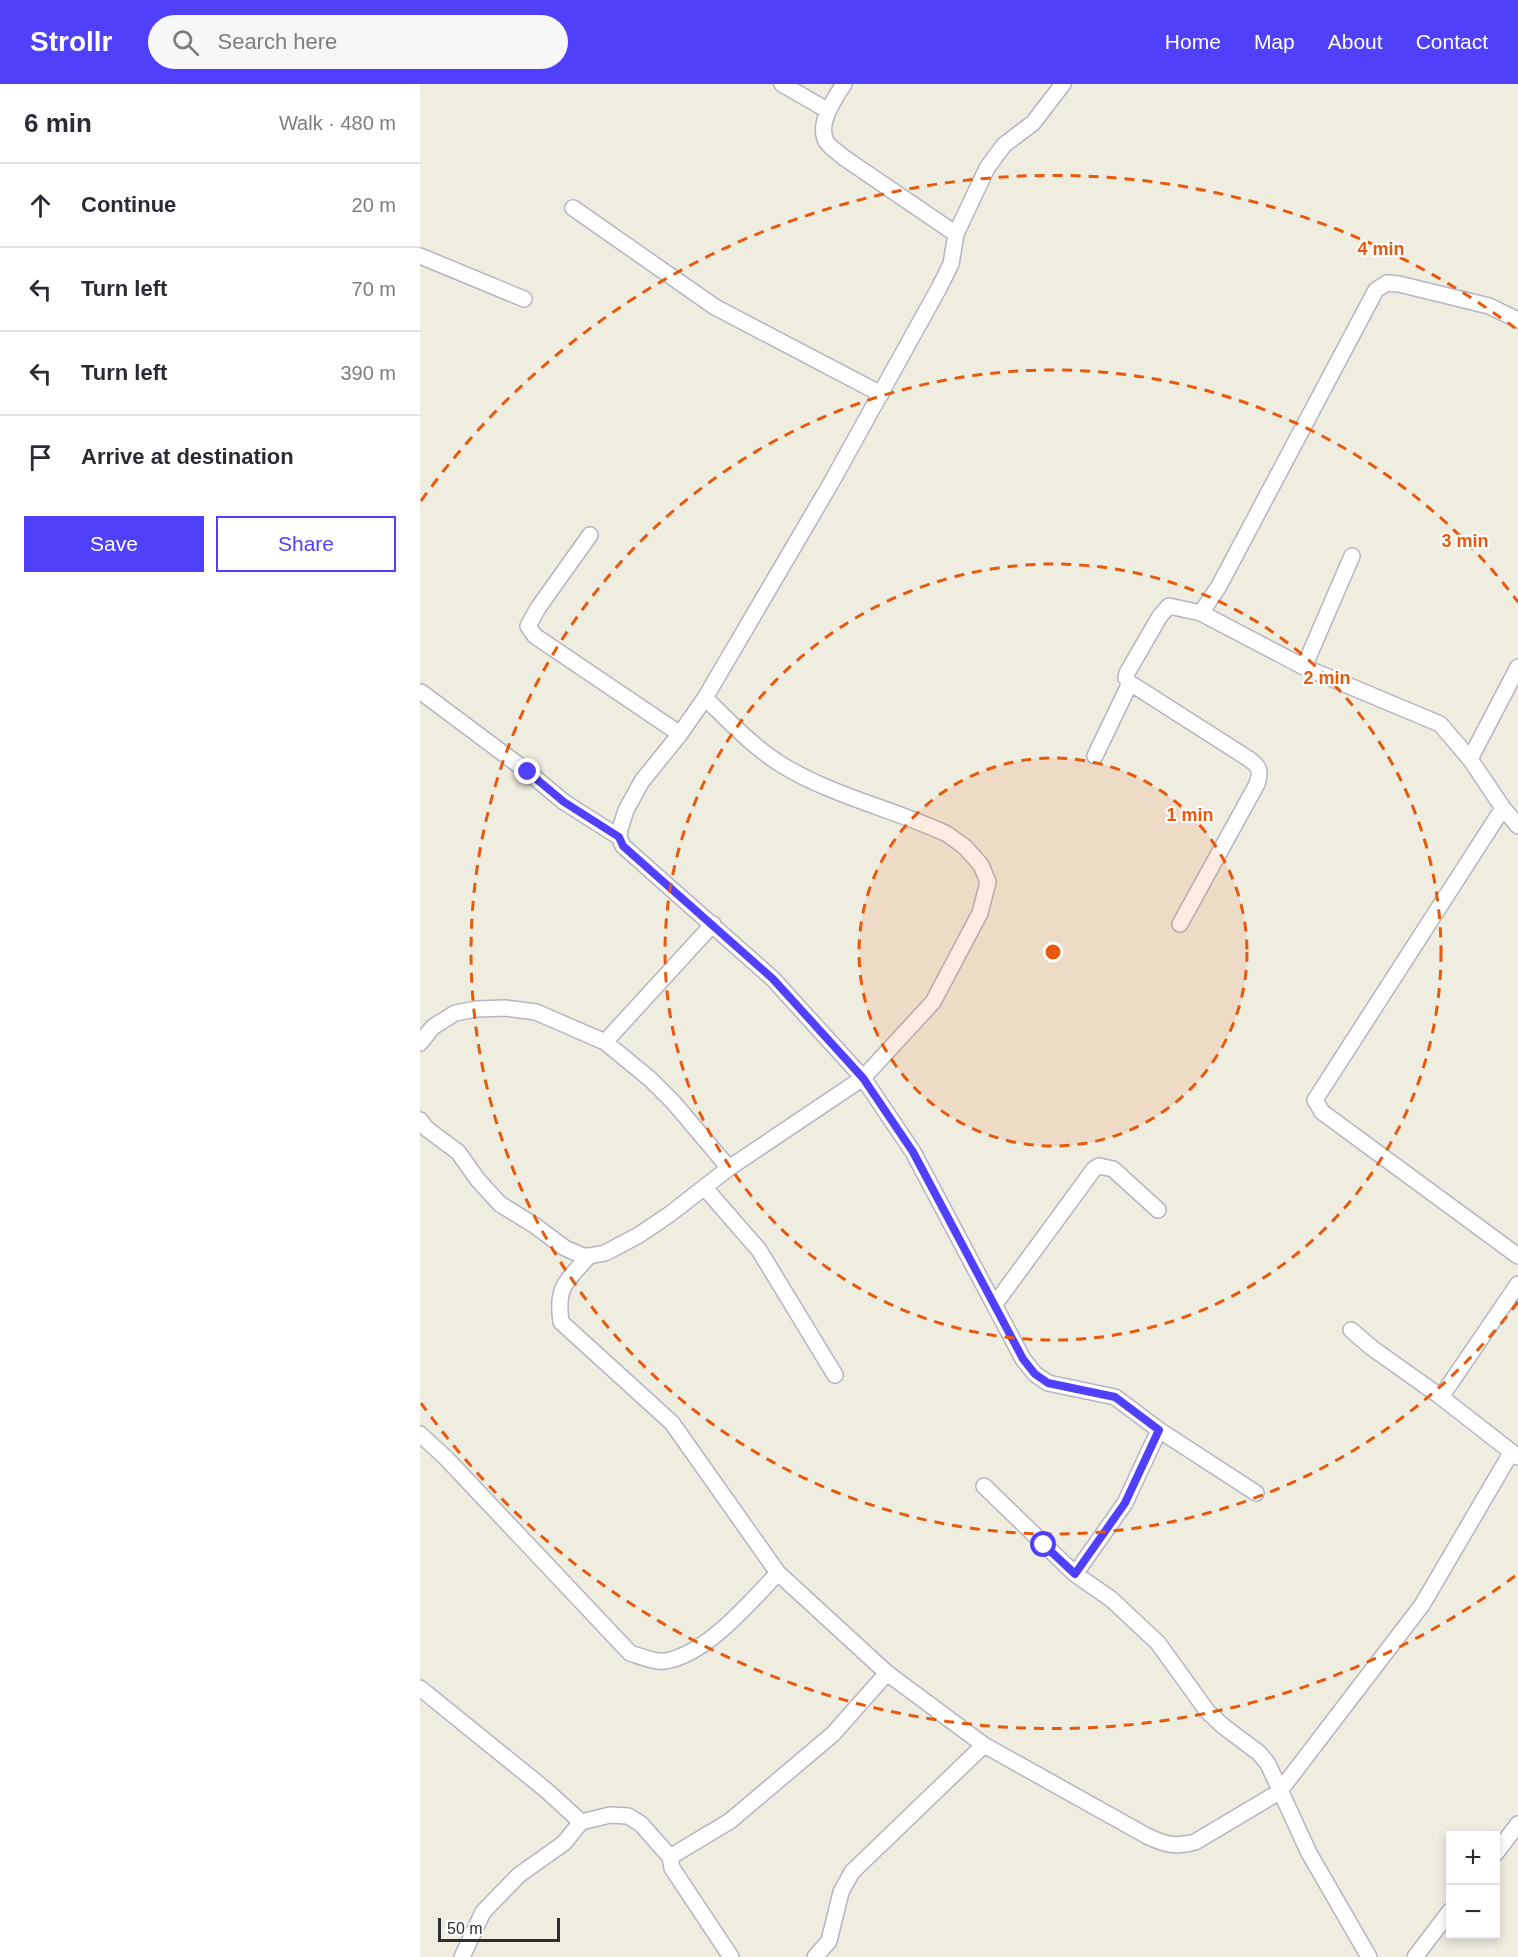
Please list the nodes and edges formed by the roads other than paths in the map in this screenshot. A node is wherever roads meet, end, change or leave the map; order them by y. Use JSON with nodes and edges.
{"nodes":[{"id":1,"x":782,"y":84,"type":"edge"},
{"id":2,"x":844,"y":84,"type":"edge"},
{"id":3,"x":1064,"y":84,"type":"edge"},
{"id":4,"x":827,"y":110,"type":"junction"},
{"id":5,"x":573,"y":208,"type":"dead end"},
{"id":6,"x":956,"y":234,"type":"junction"},
{"id":7,"x":420,"y":256,"type":"edge"},
{"id":8,"x":524,"y":299,"type":"dead end"},
{"id":9,"x":1518,"y":320,"type":"edge"},
{"id":10,"x":881,"y":394,"type":"junction"},
{"id":11,"x":590,"y":535,"type":"dead end"},
{"id":12,"x":1352,"y":556,"type":"dead end"},
{"id":13,"x":1201,"y":613,"type":"junction"},
{"id":14,"x":1304,"y":667,"type":"junction"},
{"id":15,"x":1518,"y":667,"type":"edge"},
{"id":16,"x":1130,"y":683,"type":"junction"},
{"id":17,"x":421,"y":692,"type":"edge"},
{"id":18,"x":705,"y":698,"type":"junction"},
{"id":19,"x":680,"y":734,"type":"junction"},
{"id":20,"x":1095,"y":756,"type":"dead end"},
{"id":21,"x":1470,"y":759,"type":"junction"},
{"id":22,"x":1503,"y":808,"type":"junction"},
{"id":23,"x":1518,"y":826,"type":"edge"},
{"id":24,"x":619,"y":837,"type":"junction"},
{"id":25,"x":713,"y":924,"type":"junction"},
{"id":26,"x":1180,"y":924,"type":"dead end"},
{"id":27,"x":605,"y":1042,"type":"junction"},
{"id":28,"x":420,"y":1043,"type":"edge"},
{"id":29,"x":863,"y":1078,"type":"junction"},
{"id":30,"x":420,"y":1120,"type":"edge"},
{"id":31,"x":729,"y":1168,"type":"junction"},
{"id":32,"x":705,"y":1188,"type":"junction"},
{"id":33,"x":1158,"y":1210,"type":"dead end"},
{"id":34,"x":589,"y":1256,"type":"junction"},
{"id":35,"x":1518,"y":1256,"type":"edge"},
{"id":36,"x":1518,"y":1284,"type":"edge"},
{"id":37,"x":995,"y":1304,"type":"junction"},
{"id":38,"x":1351,"y":1330,"type":"dead end"},
{"id":39,"x":835,"y":1375,"type":"dead end"},
{"id":40,"x":1440,"y":1397,"type":"junction"},
{"id":41,"x":1159,"y":1430,"type":"junction"},
{"id":42,"x":420,"y":1434,"type":"edge"},
{"id":43,"x":1514,"y":1455,"type":"edge"},
{"id":44,"x":984,"y":1486,"type":"dead end"},
{"id":45,"x":1256,"y":1493,"type":"dead end"},
{"id":46,"x":778,"y":1573,"type":"junction"},
{"id":47,"x":1075,"y":1574,"type":"junction"},
{"id":48,"x":886,"y":1673,"type":"junction"},
{"id":49,"x":420,"y":1688,"type":"edge"},
{"id":50,"x":984,"y":1744,"type":"junction"},
{"id":51,"x":1280,"y":1792,"type":"junction"},
{"id":52,"x":581,"y":1822,"type":"junction"},
{"id":53,"x":1518,"y":1824,"type":"edge"},
{"id":54,"x":1500,"y":1848,"type":"edge"},
{"id":55,"x":670,"y":1857,"type":"junction"},
{"id":56,"x":1446,"y":1916,"type":"edge"},
{"id":57,"x":462,"y":1957,"type":"edge"},
{"id":58,"x":731,"y":1957,"type":"edge"},
{"id":59,"x":815,"y":1957,"type":"edge"},
{"id":60,"x":1369,"y":1957,"type":"edge"},
{"id":61,"x":1415,"y":1957,"type":"edge"}],
"edges":[{"from":1,"to":4,"type":"street"},
{"from":2,"to":4,"type":"street"},
{"from":3,"to":6,"type":"street"},
{"from":4,"to":6,"type":"street"},
{"from":5,"to":10,"type":"street"},
{"from":6,"to":10,"type":"street"},
{"from":7,"to":8,"type":"street"},
{"from":9,"to":13,"type":"street"},
{"from":10,"to":18,"type":"street"},
{"from":11,"to":19,"type":"street"},
{"from":12,"to":14,"type":"street"},
{"from":13,"to":14,"type":"street"},
{"from":13,"to":16,"type":"street"},
{"from":14,"to":21,"type":"street"},
{"from":15,"to":21,"type":"street"},
{"from":16,"to":20,"type":"street"},
{"from":16,"to":26,"type":"street"},
{"from":17,"to":24,"type":"street"},
{"from":18,"to":19,"type":"street"},
{"from":18,"to":29,"type":"street"},
{"from":19,"to":24,"type":"street"},
{"from":21,"to":22,"type":"street"},
{"from":22,"to":23,"type":"street"},
{"from":22,"to":35,"type":"street"},
{"from":24,"to":25,"type":"street"},
{"from":25,"to":27,"type":"street"},
{"from":25,"to":29,"type":"street"},
{"from":27,"to":28,"type":"street"},
{"from":27,"to":31,"type":"street"},
{"from":29,"to":31,"type":"street"},
{"from":29,"to":37,"type":"street"},
{"from":30,"to":34,"type":"street"},
{"from":31,"to":32,"type":"street"},
{"from":32,"to":34,"type":"street"},
{"from":32,"to":39,"type":"street"},
{"from":33,"to":37,"type":"street"},
{"from":34,"to":46,"type":"street"},
{"from":36,"to":40,"type":"street"},
{"from":37,"to":41,"type":"street"},
{"from":38,"to":40,"type":"street"},
{"from":40,"to":43,"type":"street"},
{"from":41,"to":45,"type":"street"},
{"from":41,"to":47,"type":"street"},
{"from":42,"to":46,"type":"street"},
{"from":43,"to":51,"type":"street"},
{"from":44,"to":47,"type":"street"},
{"from":46,"to":48,"type":"street"},
{"from":47,"to":51,"type":"street"},
{"from":48,"to":50,"type":"street"},
{"from":48,"to":55,"type":"street"},
{"from":49,"to":52,"type":"street"},
{"from":50,"to":51,"type":"street"},
{"from":50,"to":59,"type":"street"},
{"from":51,"to":60,"type":"street"},
{"from":52,"to":55,"type":"street"},
{"from":52,"to":57,"type":"street"},
{"from":53,"to":54,"type":"street"},
{"from":55,"to":58,"type":"street"},
{"from":56,"to":61,"type":"street"}]}
